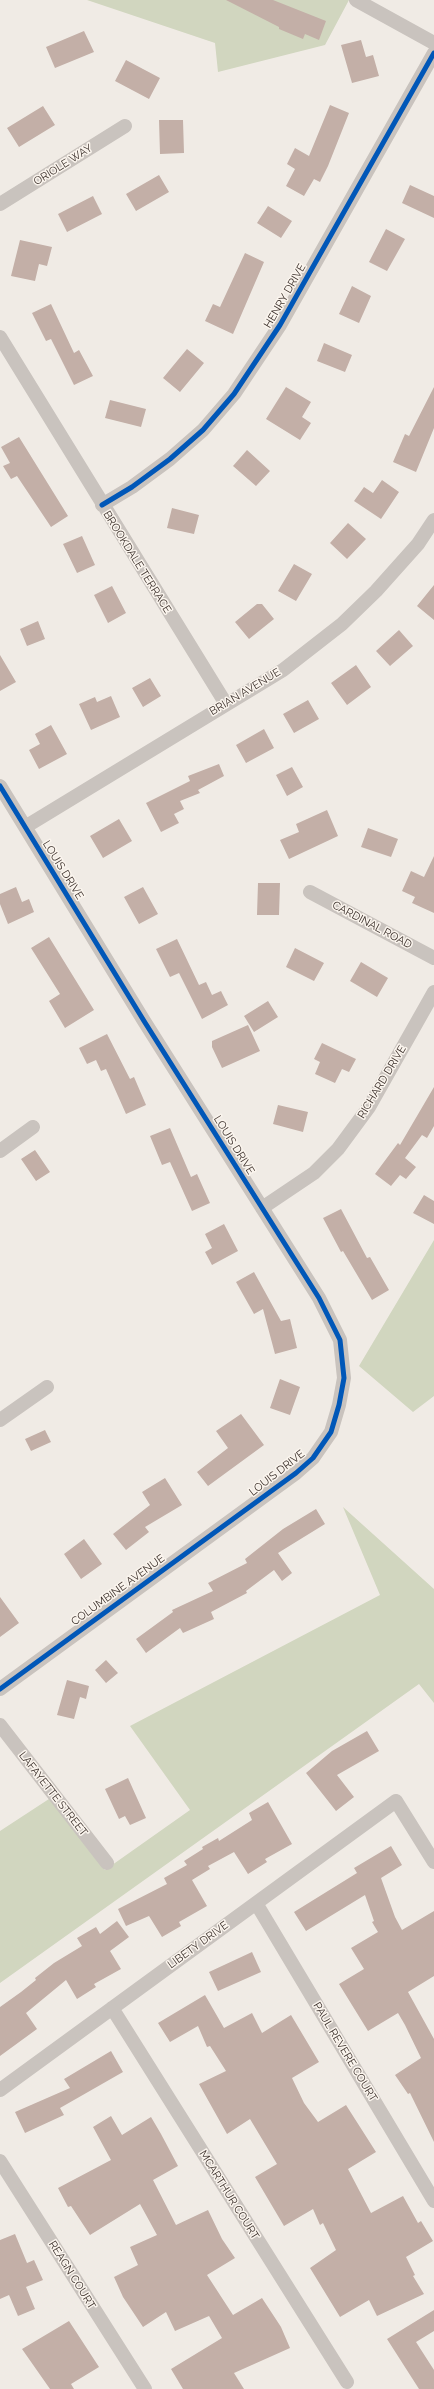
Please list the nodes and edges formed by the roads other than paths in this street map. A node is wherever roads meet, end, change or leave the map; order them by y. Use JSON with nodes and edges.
{"nodes":[{"id":1,"x":356,"y":0,"type":"edge"},
{"id":2,"x":434,"y":43,"type":"edge"},
{"id":3,"x":434,"y":53,"type":"edge"},
{"id":4,"x":125,"y":126,"type":"dead end"},
{"id":5,"x":0,"y":204,"type":"edge"},
{"id":6,"x":0,"y":337,"type":"edge"},
{"id":7,"x":102,"y":505,"type":"junction"},
{"id":8,"x":434,"y":520,"type":"edge"},
{"id":9,"x":226,"y":704,"type":"junction"},
{"id":10,"x":0,"y":786,"type":"edge"},
{"id":11,"x":25,"y":827,"type":"junction"},
{"id":12,"x":310,"y":892,"type":"dead end"},
{"id":13,"x":434,"y":958,"type":"edge"},
{"id":14,"x":434,"y":992,"type":"edge"},
{"id":15,"x":33,"y":1127,"type":"dead end"},
{"id":16,"x":0,"y":1151,"type":"edge"},
{"id":17,"x":262,"y":1208,"type":"junction"},
{"id":18,"x":47,"y":1387,"type":"dead end"},
{"id":19,"x":0,"y":1420,"type":"edge"},
{"id":20,"x":248,"y":1508,"type":"joint"},
{"id":21,"x":0,"y":1689,"type":"edge"},
{"id":22,"x":0,"y":1725,"type":"edge"},
{"id":23,"x":434,"y":1862,"type":"edge"},
{"id":24,"x":107,"y":1863,"type":"dead end"},
{"id":25,"x":256,"y":1904,"type":"junction"},
{"id":26,"x":112,"y":2008,"type":"junction"},
{"id":27,"x":0,"y":2090,"type":"edge"},
{"id":28,"x":0,"y":2161,"type":"edge"},
{"id":29,"x":434,"y":2201,"type":"edge"},
{"id":30,"x":347,"y":2382,"type":"dead end"},
{"id":31,"x":145,"y":2389,"type":"edge"}],
"edges":[{"from":1,"to":2,"type":"street"},
{"from":3,"to":7,"type":"street","name":"HENRY DRIVE"},
{"from":4,"to":5,"type":"street","name":"ORIOLE WAY"},
{"from":6,"to":7,"type":"street","name":"BROOKDALE TERRACE"},
{"from":7,"to":9,"type":"street","name":"BROOKDALE TERRACE"},
{"from":8,"to":9,"type":"street","name":"BRIAN AVENUE"},
{"from":9,"to":11,"type":"street","name":"BRIAN AVENUE"},
{"from":10,"to":11,"type":"street","name":"LOUIS DRIVE"},
{"from":11,"to":17,"type":"street","name":"LOUIS DRIVE"},
{"from":12,"to":13,"type":"street","name":"CARDINAL ROAD"},
{"from":14,"to":17,"type":"street","name":"RICHARD DRIVE"},
{"from":15,"to":16,"type":"street"},
{"from":17,"to":20,"type":"street","name":"LOUIS DRIVE"},
{"from":18,"to":19,"type":"street"},
{"from":20,"to":21,"type":"street","name":"COLUMBINE AVENUE"},
{"from":22,"to":24,"type":"street","name":"LAFAYETTE STREET"},
{"from":23,"to":25,"type":"street","name":"LIBETY DRIVE"},
{"from":25,"to":26,"type":"street","name":"LIBETY DRIVE"},
{"from":25,"to":29,"type":"street","name":"PAUL REVERE COURT"},
{"from":26,"to":27,"type":"street","name":"LIBETY DRIVE"},
{"from":26,"to":30,"type":"street","name":"MCARTHUR COURT"},
{"from":28,"to":31,"type":"street","name":"REAGN COURT"}]}
